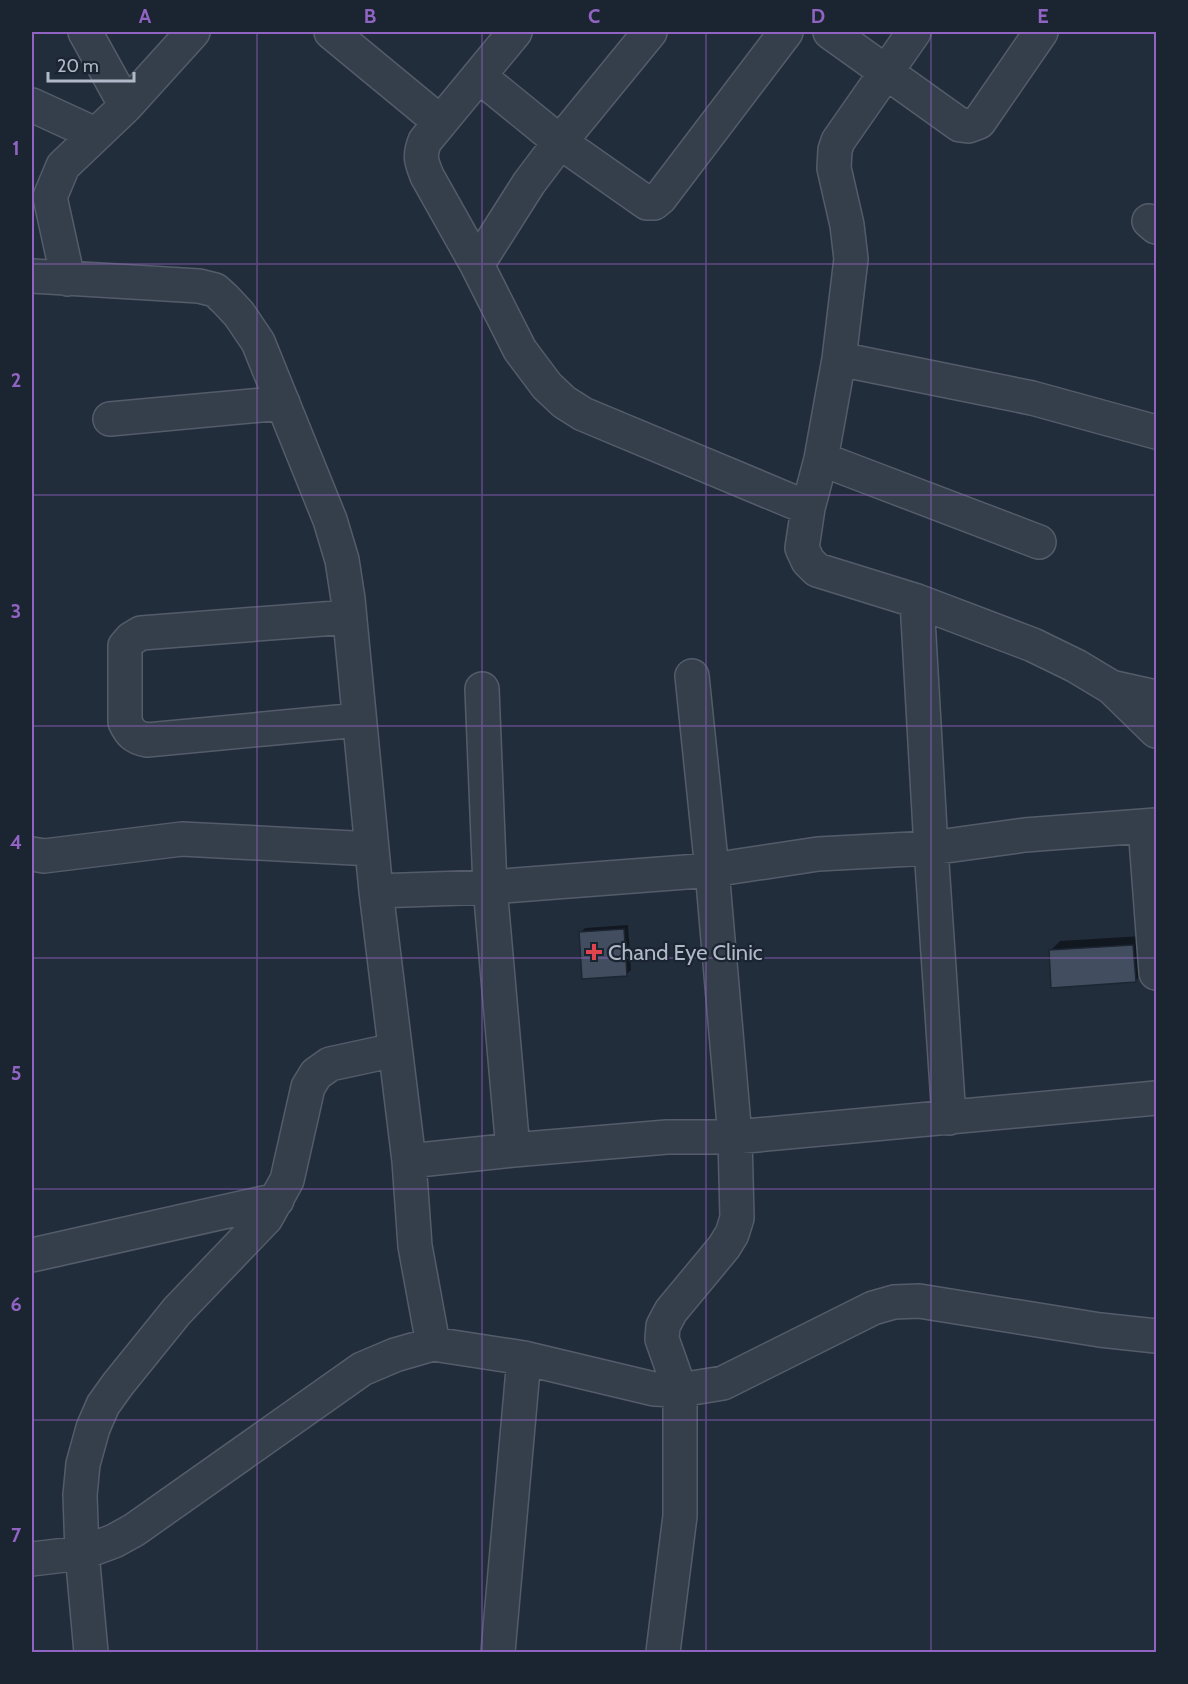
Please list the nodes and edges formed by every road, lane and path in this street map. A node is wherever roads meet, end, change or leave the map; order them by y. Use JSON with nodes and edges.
{"nodes":[{"id":1,"x":85,"y":32,"type":"edge"},
{"id":2,"x":193,"y":32,"type":"edge"},
{"id":3,"x":330,"y":32,"type":"edge"},
{"id":4,"x":515,"y":32,"type":"edge"},
{"id":5,"x":650,"y":32,"type":"edge"},
{"id":6,"x":786,"y":32,"type":"edge"},
{"id":7,"x":830,"y":32,"type":"edge"},
{"id":8,"x":914,"y":32,"type":"edge"},
{"id":9,"x":1041,"y":32,"type":"edge"},
{"id":10,"x":885,"y":73,"type":"junction"},
{"id":11,"x":479,"y":76,"type":"junction"},
{"id":12,"x":32,"y":105,"type":"edge"},
{"id":13,"x":126,"y":106,"type":"junction"},
{"id":14,"x":440,"y":122,"type":"junction"},
{"id":15,"x":95,"y":134,"type":"junction"},
{"id":16,"x":560,"y":142,"type":"junction"},
{"id":17,"x":477,"y":265,"type":"junction"},
{"id":18,"x":47,"y":281,"type":"edge"},
{"id":19,"x":839,"y":359,"type":"junction"},
{"id":20,"x":283,"y":403,"type":"junction"},
{"id":21,"x":110,"y":419,"type":"dead end"},
{"id":22,"x":1156,"y":432,"type":"edge"},
{"id":23,"x":821,"y":459,"type":"junction"},
{"id":24,"x":808,"y":508,"type":"junction"},
{"id":25,"x":1039,"y":542,"type":"dead end"},
{"id":26,"x":917,"y":601,"type":"junction"},
{"id":27,"x":349,"y":617,"type":"junction"},
{"id":28,"x":692,"y":676,"type":"dead end"},
{"id":29,"x":1111,"y":687,"type":"junction"},
{"id":30,"x":483,"y":689,"type":"dead end"},
{"id":31,"x":1156,"y":697,"type":"edge"},
{"id":32,"x":359,"y":720,"type":"junction"},
{"id":33,"x":1156,"y":731,"type":"edge"},
{"id":34,"x":1151,"y":826,"type":"edge"},
{"id":35,"x":931,"y":848,"type":"junction"},
{"id":36,"x":372,"y":849,"type":"junction"},
{"id":37,"x":32,"y":854,"type":"edge"},
{"id":38,"x":712,"y":870,"type":"junction"},
{"id":39,"x":490,"y":887,"type":"junction"},
{"id":40,"x":376,"y":891,"type":"junction"},
{"id":41,"x":1156,"y":973,"type":"edge"},
{"id":42,"x":395,"y":1050,"type":"junction"},
{"id":43,"x":1156,"y":1098,"type":"edge"},
{"id":44,"x":950,"y":1118,"type":"junction"},
{"id":45,"x":735,"y":1137,"type":"junction"},
{"id":46,"x":513,"y":1150,"type":"junction"},
{"id":47,"x":409,"y":1161,"type":"junction"},
{"id":48,"x":277,"y":1200,"type":"junction"},
{"id":49,"x":32,"y":1255,"type":"edge"},
{"id":50,"x":1156,"y":1336,"type":"edge"},
{"id":51,"x":433,"y":1344,"type":"junction"},
{"id":52,"x":524,"y":1358,"type":"junction"},
{"id":53,"x":680,"y":1390,"type":"junction"},
{"id":54,"x":82,"y":1553,"type":"junction"},
{"id":55,"x":32,"y":1559,"type":"edge"},
{"id":56,"x":92,"y":1653,"type":"edge"},
{"id":57,"x":498,"y":1653,"type":"edge"},
{"id":58,"x":663,"y":1653,"type":"edge"}],
"edges":[{"from":1,"to":13,"type":"street"},
{"from":2,"to":13,"type":"street"},
{"from":3,"to":14,"type":"street"},
{"from":4,"to":11,"type":"street"},
{"from":5,"to":16,"type":"street"},
{"from":6,"to":16,"type":"street"},
{"from":7,"to":10,"type":"street"},
{"from":8,"to":10,"type":"street"},
{"from":9,"to":10,"type":"street"},
{"from":10,"to":19,"type":"street"},
{"from":11,"to":14,"type":"street"},
{"from":11,"to":16,"type":"street"},
{"from":12,"to":15,"type":"street"},
{"from":13,"to":15,"type":"street"},
{"from":14,"to":17,"type":"street"},
{"from":15,"to":18,"type":"street"},
{"from":16,"to":17,"type":"street"},
{"from":17,"to":24,"type":"street"},
{"from":18,"to":20,"type":"street"},
{"from":19,"to":22,"type":"street"},
{"from":19,"to":23,"type":"street"},
{"from":20,"to":21,"type":"street"},
{"from":20,"to":27,"type":"street"},
{"from":23,"to":24,"type":"street"},
{"from":23,"to":25,"type":"street"},
{"from":24,"to":26,"type":"street"},
{"from":26,"to":29,"type":"street"},
{"from":26,"to":35,"type":"street"},
{"from":27,"to":32,"type":"street"},
{"from":27,"to":32,"type":"street"},
{"from":28,"to":38,"type":"street"},
{"from":29,"to":31,"type":"street"},
{"from":29,"to":33,"type":"street"},
{"from":30,"to":39,"type":"street"},
{"from":32,"to":36,"type":"street"},
{"from":34,"to":35,"type":"street"},
{"from":34,"to":41,"type":"street"},
{"from":35,"to":38,"type":"street"},
{"from":35,"to":44,"type":"street"},
{"from":36,"to":37,"type":"street"},
{"from":36,"to":40,"type":"street"},
{"from":38,"to":39,"type":"street"},
{"from":38,"to":45,"type":"street"},
{"from":39,"to":40,"type":"street"},
{"from":39,"to":46,"type":"street"},
{"from":40,"to":42,"type":"street"},
{"from":42,"to":47,"type":"street"},
{"from":42,"to":48,"type":"street"},
{"from":43,"to":44,"type":"street"},
{"from":44,"to":45,"type":"street"},
{"from":45,"to":46,"type":"street"},
{"from":45,"to":53,"type":"street"},
{"from":46,"to":47,"type":"street"},
{"from":47,"to":51,"type":"street"},
{"from":48,"to":49,"type":"street"},
{"from":48,"to":54,"type":"street"},
{"from":50,"to":53,"type":"street"},
{"from":51,"to":52,"type":"street"},
{"from":51,"to":54,"type":"street"},
{"from":52,"to":53,"type":"street"},
{"from":52,"to":57,"type":"street"},
{"from":53,"to":58,"type":"street"},
{"from":54,"to":55,"type":"street"},
{"from":54,"to":56,"type":"street"}]}
